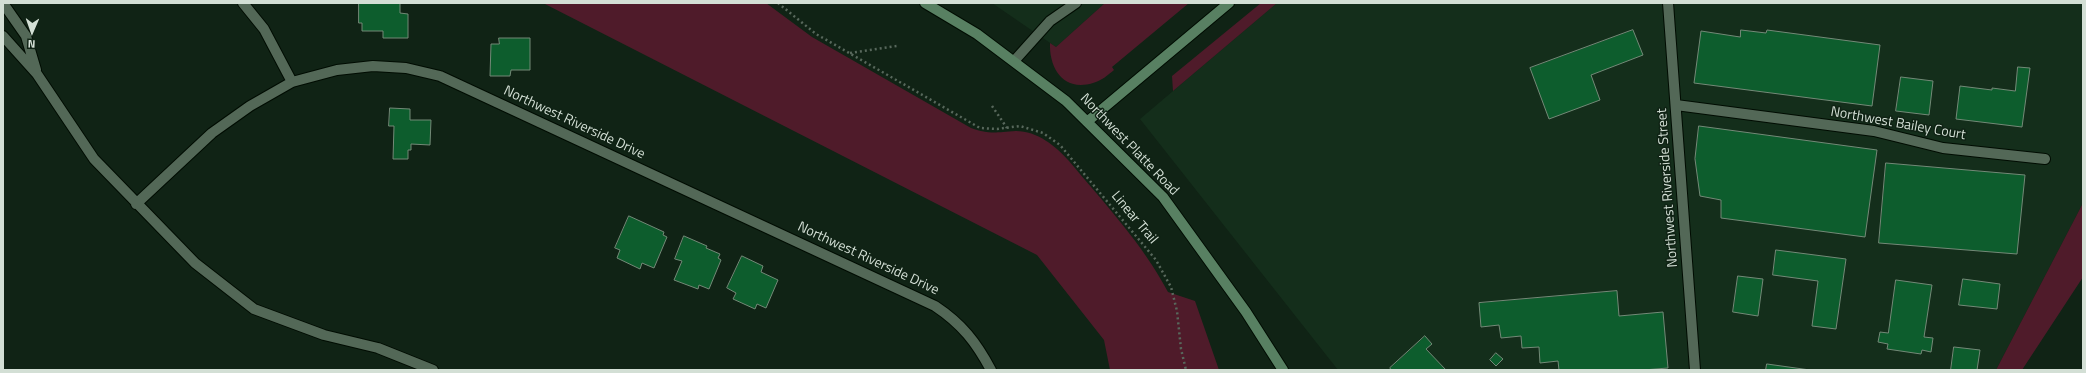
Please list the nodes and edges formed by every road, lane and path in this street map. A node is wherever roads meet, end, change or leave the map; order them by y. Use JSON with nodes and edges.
{"nodes":[{"id":1,"x":3,"y":3,"type":"edge"},
{"id":2,"x":243,"y":3,"type":"edge"},
{"id":3,"x":778,"y":3,"type":"edge"},
{"id":4,"x":925,"y":3,"type":"edge"},
{"id":5,"x":1076,"y":3,"type":"edge"},
{"id":6,"x":1229,"y":3,"type":"edge"},
{"id":7,"x":1668,"y":3,"type":"edge"},
{"id":8,"x":3,"y":36,"type":"edge"},
{"id":9,"x":896,"y":46,"type":"dead end"},
{"id":10,"x":849,"y":53,"type":"junction"},
{"id":11,"x":1014,"y":60,"type":"junction"},
{"id":12,"x":37,"y":74,"type":"junction"},
{"id":13,"x":292,"y":82,"type":"junction"},
{"id":14,"x":1676,"y":105,"type":"junction"},
{"id":15,"x":992,"y":106,"type":"dead end"},
{"id":16,"x":1088,"y":121,"type":"junction"},
{"id":17,"x":1007,"y":128,"type":"junction"},
{"id":18,"x":2045,"y":159,"type":"dead end"},
{"id":19,"x":136,"y":204,"type":"junction"},
{"id":20,"x":433,"y":370,"type":"edge"},
{"id":21,"x":991,"y":370,"type":"edge"},
{"id":22,"x":1186,"y":370,"type":"edge"},
{"id":23,"x":1283,"y":370,"type":"edge"},
{"id":24,"x":1695,"y":370,"type":"edge"}],
"edges":[{"from":1,"to":12,"type":"street"},
{"from":2,"to":13,"type":"street"},
{"from":3,"to":10,"type":"path","name":"Linear Trail"},
{"from":4,"to":11,"type":"main road","name":"Northwest Platte Road"},
{"from":5,"to":11,"type":"street"},
{"from":6,"to":16,"type":"main road"},
{"from":7,"to":14,"type":"street","name":"Northwest Riverside Street"},
{"from":8,"to":12,"type":"street"},
{"from":9,"to":10,"type":"path"},
{"from":10,"to":17,"type":"path","name":"Linear Trail"},
{"from":11,"to":16,"type":"main road","name":"Northwest Platte Road"},
{"from":12,"to":19,"type":"street"},
{"from":13,"to":19,"type":"street","name":"Northwest Riverside Drive"},
{"from":13,"to":21,"type":"street","name":"Northwest Riverside Drive"},
{"from":14,"to":18,"type":"street","name":"Northwest Bailey Court"},
{"from":14,"to":24,"type":"street","name":"Northwest Riverside Street"},
{"from":15,"to":17,"type":"path"},
{"from":16,"to":23,"type":"main road","name":"Northwest Platte Road"},
{"from":17,"to":22,"type":"path","name":"Linear Trail"},
{"from":19,"to":20,"type":"street"}]}
